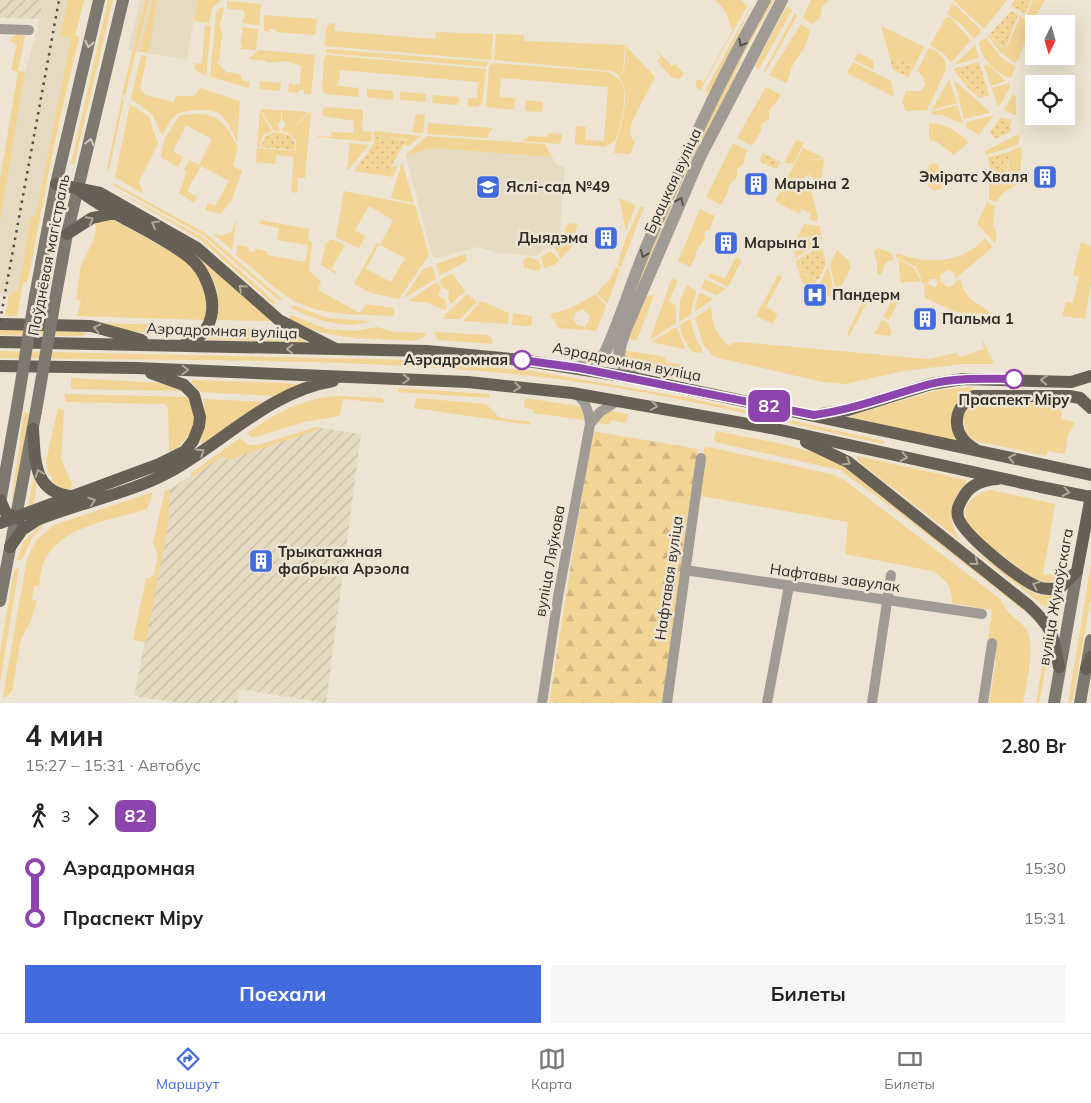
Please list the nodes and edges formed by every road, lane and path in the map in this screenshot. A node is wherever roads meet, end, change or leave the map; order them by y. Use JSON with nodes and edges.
{"nodes":[{"id":1,"x":100,"y":0,"type":"edge"},
{"id":2,"x":123,"y":0,"type":"edge"},
{"id":3,"x":782,"y":0,"type":"edge"},
{"id":4,"x":761,"y":3,"type":"edge"},
{"id":5,"x":0,"y":29,"type":"edge"},
{"id":6,"x":29,"y":30,"type":"dead end"},
{"id":7,"x":56,"y":184,"type":"junction"},
{"id":8,"x":79,"y":189,"type":"junction"},
{"id":9,"x":114,"y":214,"type":"junction"},
{"id":10,"x":68,"y":234,"type":"junction"},
{"id":11,"x":0,"y":324,"type":"edge"},
{"id":12,"x":0,"y":342,"type":"edge"},
{"id":13,"x":161,"y":345,"type":"junction"},
{"id":14,"x":178,"y":346,"type":"junction"},
{"id":15,"x":339,"y":350,"type":"junction"},
{"id":16,"x":0,"y":366,"type":"edge"},
{"id":17,"x":136,"y":368,"type":"junction"},
{"id":18,"x":579,"y":368,"type":"junction"},
{"id":19,"x":1091,"y":376,"type":"edge"},
{"id":20,"x":357,"y":377,"type":"junction"},
{"id":21,"x":635,"y":378,"type":"junction"},
{"id":22,"x":572,"y":393,"type":"junction"},
{"id":23,"x":619,"y":400,"type":"junction"},
{"id":24,"x":1091,"y":408,"type":"edge"},
{"id":25,"x":814,"y":415,"type":"junction"},
{"id":26,"x":590,"y":424,"type":"junction"},
{"id":27,"x":771,"y":428,"type":"junction"},
{"id":28,"x":33,"y":429,"type":"junction"},
{"id":29,"x":979,"y":451,"type":"junction"},
{"id":30,"x":701,"y":458,"type":"dead end"},
{"id":31,"x":1091,"y":475,"type":"edge"},
{"id":32,"x":1002,"y":478,"type":"junction"},
{"id":33,"x":74,"y":496,"type":"junction"},
{"id":34,"x":1091,"y":497,"type":"edge"},
{"id":35,"x":0,"y":501,"type":"edge"},
{"id":36,"x":15,"y":518,"type":"junction"},
{"id":37,"x":37,"y":520,"type":"junction"},
{"id":38,"x":0,"y":523,"type":"edge"},
{"id":39,"x":10,"y":547,"type":"junction"},
{"id":40,"x":685,"y":570,"type":"junction"},
{"id":41,"x":1077,"y":571,"type":"junction"},
{"id":42,"x":891,"y":575,"type":"dead end"},
{"id":43,"x":789,"y":586,"type":"junction"},
{"id":44,"x":0,"y":601,"type":"edge"},
{"id":45,"x":886,"y":601,"type":"junction"},
{"id":46,"x":982,"y":614,"type":"dead end"},
{"id":47,"x":1091,"y":640,"type":"edge"},
{"id":48,"x":992,"y":643,"type":"dead end"},
{"id":49,"x":1091,"y":657,"type":"edge"},
{"id":50,"x":1060,"y":667,"type":"junction"},
{"id":51,"x":1086,"y":669,"type":"junction"},
{"id":52,"x":542,"y":703,"type":"edge"},
{"id":53,"x":666,"y":703,"type":"edge"},
{"id":54,"x":767,"y":703,"type":"edge"},
{"id":55,"x":872,"y":703,"type":"edge"},
{"id":56,"x":983,"y":703,"type":"edge"},
{"id":57,"x":1054,"y":703,"type":"edge"},
{"id":58,"x":1080,"y":703,"type":"edge"}],
"edges":[{"from":1,"to":7,"type":"main road","name":"Паўднёвая магістраль","one_way":true},
{"from":8,"to":2,"type":"main road","name":"Паўднёвая магістраль","one_way":true},
{"from":21,"to":3,"type":"street","name":"Брацкая вуліца","one_way":true},
{"from":4,"to":18,"type":"street","name":"Брацкая вуліца","one_way":true},
{"from":5,"to":6,"type":"street"},
{"from":7,"to":8,"type":"main road"},
{"from":7,"to":35,"type":"main road","name":"Паўднёвая магістраль","bridge":true},
{"from":8,"to":9,"type":"main road"},
{"from":8,"to":10,"type":"main road","name":"Паўднёвая магістраль"},
{"from":15,"to":8,"type":"main road","one_way":true},
{"from":10,"to":9,"type":"main road","one_way":true},
{"from":9,"to":14,"type":"main road"},
{"from":10,"to":28,"type":"main road","name":"Паўднёвая магістраль","bridge":true},
{"from":13,"to":11,"type":"main road","one_way":true},
{"from":12,"to":13,"type":"main road","name":"Аэрадромная вуліца"},
{"from":13,"to":14,"type":"main road","name":"Аэрадромная вуліца"},
{"from":15,"to":14,"type":"main road","name":"Аэрадромная вуліца","one_way":true},
{"from":15,"to":18,"type":"main road","name":"Аэрадромная вуліца"},
{"from":16,"to":17,"type":"main road"},
{"from":17,"to":20,"type":"main road","one_way":true},
{"from":17,"to":33,"type":"main road"},
{"from":18,"to":21,"type":"main road","name":"Аэрадромная вуліца"},
{"from":19,"to":25,"type":"main road","one_way":true},
{"from":20,"to":22,"type":"main road","one_way":true},
{"from":37,"to":20,"type":"main road","one_way":true},
{"from":21,"to":25,"type":"main road","name":"Аэрадромная вуліца"},
{"from":22,"to":23,"type":"main road"},
{"from":22,"to":26,"type":"street","name":"вуліца Ляўкова"},
{"from":23,"to":26,"type":"street"},
{"from":23,"to":27,"type":"main road","one_way":true},
{"from":24,"to":29,"type":"main road"},
{"from":25,"to":29,"type":"main road","name":"Аэрадромная вуліца"},
{"from":26,"to":52,"type":"street","name":"вуліца Ляўкова"},
{"from":27,"to":32,"type":"main road","one_way":true},
{"from":27,"to":50,"type":"main road","one_way":true},
{"from":33,"to":28,"type":"main road","one_way":true},
{"from":28,"to":36,"type":"main road","name":"Паўднёвая магістраль"},
{"from":31,"to":29,"type":"main road","name":"Аэрадромная вуліца","one_way":true,"bridge":true},
{"from":30,"to":40,"type":"street","name":"Нафтавая вуліца"},
{"from":32,"to":34,"type":"main road","one_way":true,"bridge":true},
{"from":41,"to":32,"type":"main road","one_way":true},
{"from":33,"to":36,"type":"main road"},
{"from":34,"to":41,"type":"main road","name":"вуліца Жукоўскага"},
{"from":35,"to":36,"type":"main road"},
{"from":36,"to":37,"type":"main road"},
{"from":36,"to":38,"type":"main road"},
{"from":36,"to":39,"type":"main road","name":"Паўднёвая магістраль"},
{"from":37,"to":39,"type":"main road"},
{"from":39,"to":44,"type":"main road","name":"Паўднёвая магістраль"},
{"from":40,"to":43,"type":"street","name":"Нафтавы завулак"},
{"from":40,"to":53,"type":"street","name":"Нафтавая вуліца"},
{"from":41,"to":50,"type":"main road","name":"вуліца Жукоўскага"},
{"from":42,"to":45,"type":"street"},
{"from":43,"to":45,"type":"street","name":"Нафтавы завулак"},
{"from":43,"to":54,"type":"street"},
{"from":45,"to":46,"type":"street","name":"Нафтавы завулак"},
{"from":45,"to":55,"type":"street"},
{"from":47,"to":51,"type":"main road"},
{"from":48,"to":56,"type":"street"},
{"from":49,"to":51,"type":"main road"},
{"from":50,"to":57,"type":"main road","name":"вуліца Жукоўскага"},
{"from":51,"to":58,"type":"main road"}]}
